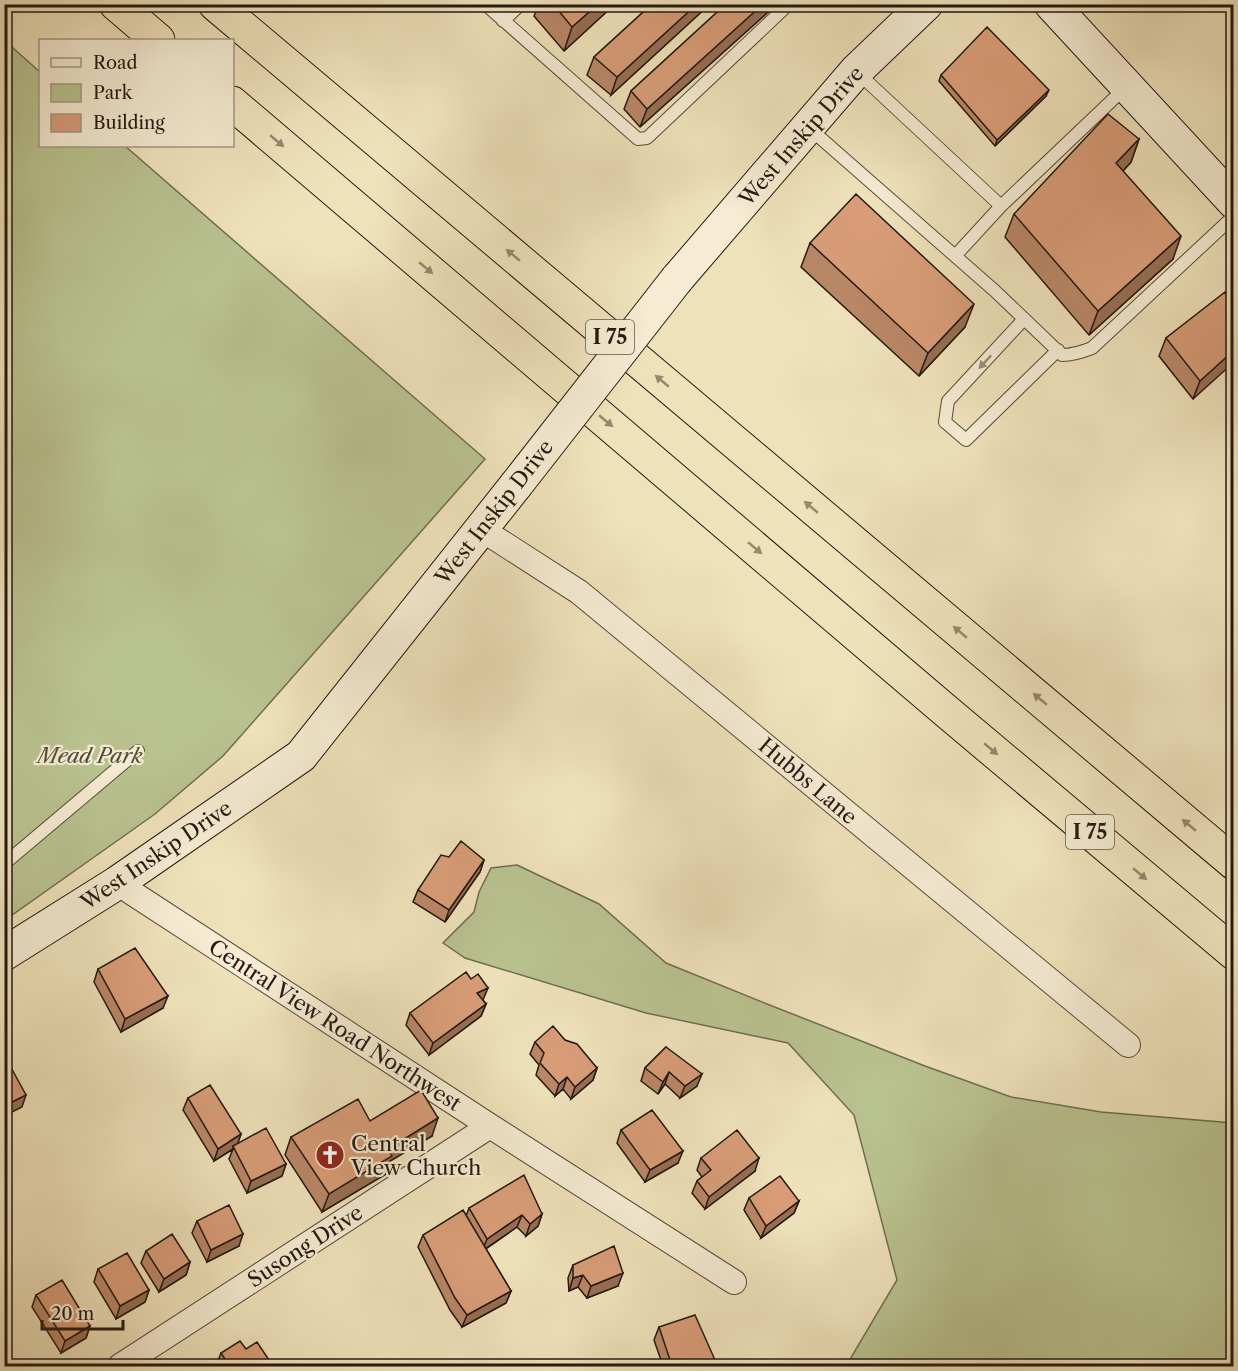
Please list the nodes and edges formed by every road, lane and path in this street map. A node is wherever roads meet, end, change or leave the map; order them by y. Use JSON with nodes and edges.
{"nodes":[{"id":1,"x":116,"y":4,"type":"edge"},
{"id":2,"x":215,"y":4,"type":"edge"},
{"id":3,"x":485,"y":4,"type":"edge"},
{"id":4,"x":521,"y":4,"type":"edge"},
{"id":5,"x":789,"y":4,"type":"edge"},
{"id":6,"x":926,"y":4,"type":"edge"},
{"id":7,"x":1051,"y":4,"type":"edge"},
{"id":8,"x":503,"y":21,"type":"junction"},
{"id":9,"x":157,"y":39,"type":"edge"},
{"id":10,"x":856,"y":71,"type":"junction"},
{"id":11,"x":1126,"y":86,"type":"junction"},
{"id":12,"x":234,"y":106,"type":"edge"},
{"id":13,"x":808,"y":127,"type":"junction"},
{"id":14,"x":1233,"y":202,"type":"edge"},
{"id":15,"x":1001,"y":206,"type":"junction"},
{"id":16,"x":1233,"y":216,"type":"edge"},
{"id":17,"x":955,"y":256,"type":"junction"},
{"id":18,"x":1024,"y":319,"type":"junction"},
{"id":19,"x":1058,"y":350,"type":"junction"},
{"id":20,"x":481,"y":529,"type":"junction"},
{"id":21,"x":138,"y":751,"type":"dead end"},
{"id":22,"x":1233,"y":863,"type":"edge"},
{"id":23,"x":4,"y":864,"type":"edge"},
{"id":24,"x":117,"y":883,"type":"junction"},
{"id":25,"x":1233,"y":953,"type":"edge"},
{"id":26,"x":4,"y":954,"type":"edge"},
{"id":27,"x":1128,"y":1045,"type":"dead end"},
{"id":28,"x":489,"y":1126,"type":"junction"},
{"id":29,"x":734,"y":1282,"type":"dead end"},
{"id":30,"x":120,"y":1366,"type":"edge"}],
"edges":[{"from":1,"to":9,"type":"highway"},
{"from":22,"to":2,"type":"highway","number":"I 75","one_way":true},
{"from":3,"to":8,"type":"lane"},
{"from":4,"to":8,"type":"lane"},
{"from":5,"to":8,"type":"lane"},
{"from":6,"to":10,"type":"street","name":"West Inskip Drive"},
{"from":7,"to":11,"type":"street"},
{"from":10,"to":13,"type":"street","name":"West Inskip Drive"},
{"from":10,"to":15,"type":"lane"},
{"from":11,"to":14,"type":"street"},
{"from":11,"to":15,"type":"lane"},
{"from":12,"to":25,"type":"highway","number":"I 75","one_way":true},
{"from":13,"to":17,"type":"lane"},
{"from":13,"to":20,"type":"street","name":"West Inskip Drive","bridge":true},
{"from":15,"to":17,"type":"lane"},
{"from":16,"to":19,"type":"lane"},
{"from":17,"to":18,"type":"lane"},
{"from":18,"to":19,"type":"lane"},
{"from":18,"to":19,"type":"lane","one_way":true},
{"from":20,"to":24,"type":"street","name":"West Inskip Drive"},
{"from":20,"to":27,"type":"street","name":"Hubbs Lane"},
{"from":21,"to":23,"type":"lane"},
{"from":24,"to":26,"type":"street","name":"West Inskip Drive"},
{"from":24,"to":28,"type":"street","name":"Central View Road Northwest"},
{"from":28,"to":29,"type":"street","name":"Central View Road Northwest"},
{"from":28,"to":30,"type":"street","name":"Susong Drive"}]}
